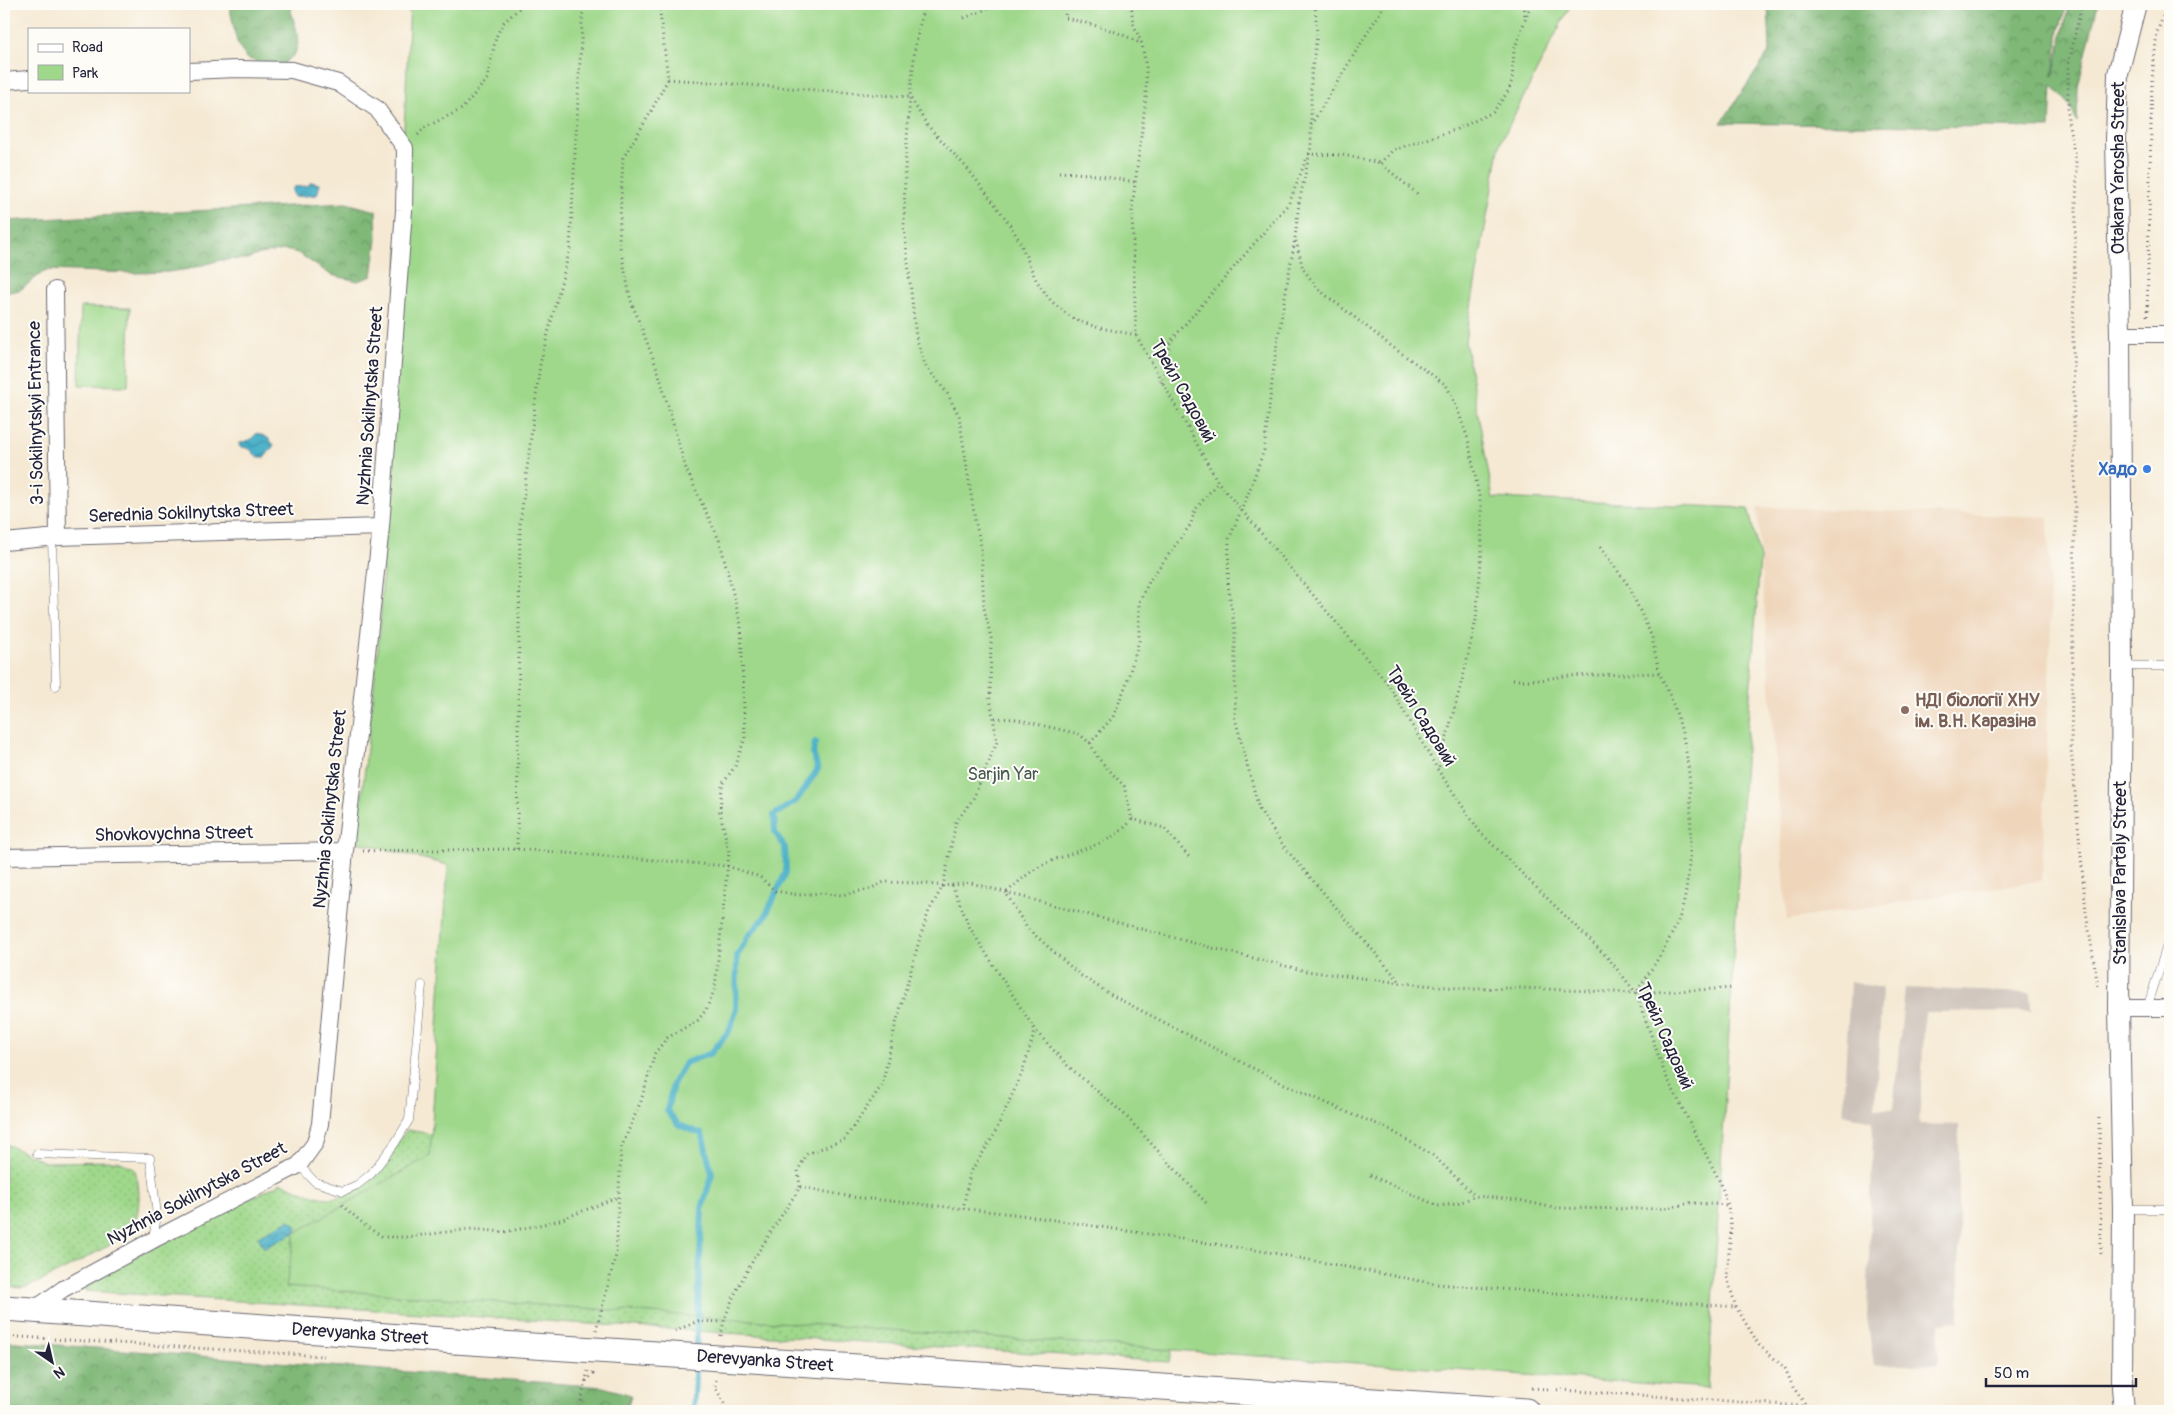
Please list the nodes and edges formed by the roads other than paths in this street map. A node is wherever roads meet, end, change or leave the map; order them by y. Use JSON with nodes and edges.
{"nodes":[{"id":1,"x":2136,"y":4,"type":"edge"},
{"id":2,"x":190,"y":71,"type":"edge"},
{"id":3,"x":28,"y":79,"type":"edge"},
{"id":4,"x":4,"y":80,"type":"edge"},
{"id":5,"x":55,"y":290,"type":"dead end"},
{"id":6,"x":2120,"y":334,"type":"junction"},
{"id":7,"x":2170,"y":334,"type":"edge"},
{"id":8,"x":381,"y":527,"type":"junction"},
{"id":9,"x":55,"y":537,"type":"junction"},
{"id":10,"x":4,"y":542,"type":"edge"},
{"id":11,"x":2122,"y":666,"type":"junction"},
{"id":12,"x":2170,"y":666,"type":"edge"},
{"id":13,"x":56,"y":686,"type":"dead end"},
{"id":14,"x":345,"y":851,"type":"junction"},
{"id":15,"x":4,"y":857,"type":"edge"},
{"id":16,"x":2170,"y":936,"type":"edge"},
{"id":17,"x":422,"y":985,"type":"dead end"},
{"id":18,"x":2119,"y":1008,"type":"junction"},
{"id":19,"x":2147,"y":1008,"type":"junction"},
{"id":20,"x":2170,"y":1008,"type":"edge"},
{"id":21,"x":37,"y":1154,"type":"dead end"},
{"id":22,"x":299,"y":1165,"type":"junction"},
{"id":23,"x":2123,"y":1209,"type":"junction"},
{"id":24,"x":2170,"y":1209,"type":"edge"},
{"id":25,"x":153,"y":1240,"type":"junction"},
{"id":26,"x":4,"y":1308,"type":"edge"},
{"id":27,"x":32,"y":1311,"type":"junction"},
{"id":28,"x":1526,"y":1411,"type":"edge"},
{"id":29,"x":2124,"y":1411,"type":"edge"}],
"edges":[{"from":1,"to":6,"type":"street","name":"Otakara Yarosha Street"},
{"from":2,"to":8,"type":"street","name":"Nyzhnia Sokilnytska Street"},
{"from":3,"to":4,"type":"street"},
{"from":5,"to":9,"type":"street","name":"3-i Sokilnytskyi Entrance"},
{"from":6,"to":7,"type":"street"},
{"from":6,"to":11,"type":"street","name":"Stanislava Partaly Street"},
{"from":8,"to":9,"type":"street","name":"Serednia Sokilnytska Street"},
{"from":8,"to":14,"type":"street","name":"Nyzhnia Sokilnytska Street"},
{"from":9,"to":10,"type":"street","name":"Serednia Sokilnytska Street"},
{"from":9,"to":13,"type":"lane"},
{"from":11,"to":12,"type":"lane"},
{"from":11,"to":18,"type":"street","name":"Stanislava Partaly Street"},
{"from":14,"to":15,"type":"street","name":"Shovkovychna Street"},
{"from":14,"to":22,"type":"street","name":"Nyzhnia Sokilnytska Street"},
{"from":16,"to":19,"type":"lane"},
{"from":17,"to":22,"type":"lane"},
{"from":18,"to":19,"type":"street"},
{"from":18,"to":23,"type":"street","name":"Stanislava Partaly Street"},
{"from":19,"to":20,"type":"street"},
{"from":21,"to":25,"type":"lane"},
{"from":22,"to":25,"type":"street","name":"Nyzhnia Sokilnytska Street"},
{"from":23,"to":24,"type":"lane"},
{"from":23,"to":29,"type":"street","name":"Stanislava Partaly Street"},
{"from":25,"to":27,"type":"street","name":"Nyzhnia Sokilnytska Street"},
{"from":26,"to":27,"type":"main road","name":"Derevyanka Street"},
{"from":27,"to":28,"type":"main road","name":"Derevyanka Street","bridge":true}]}
